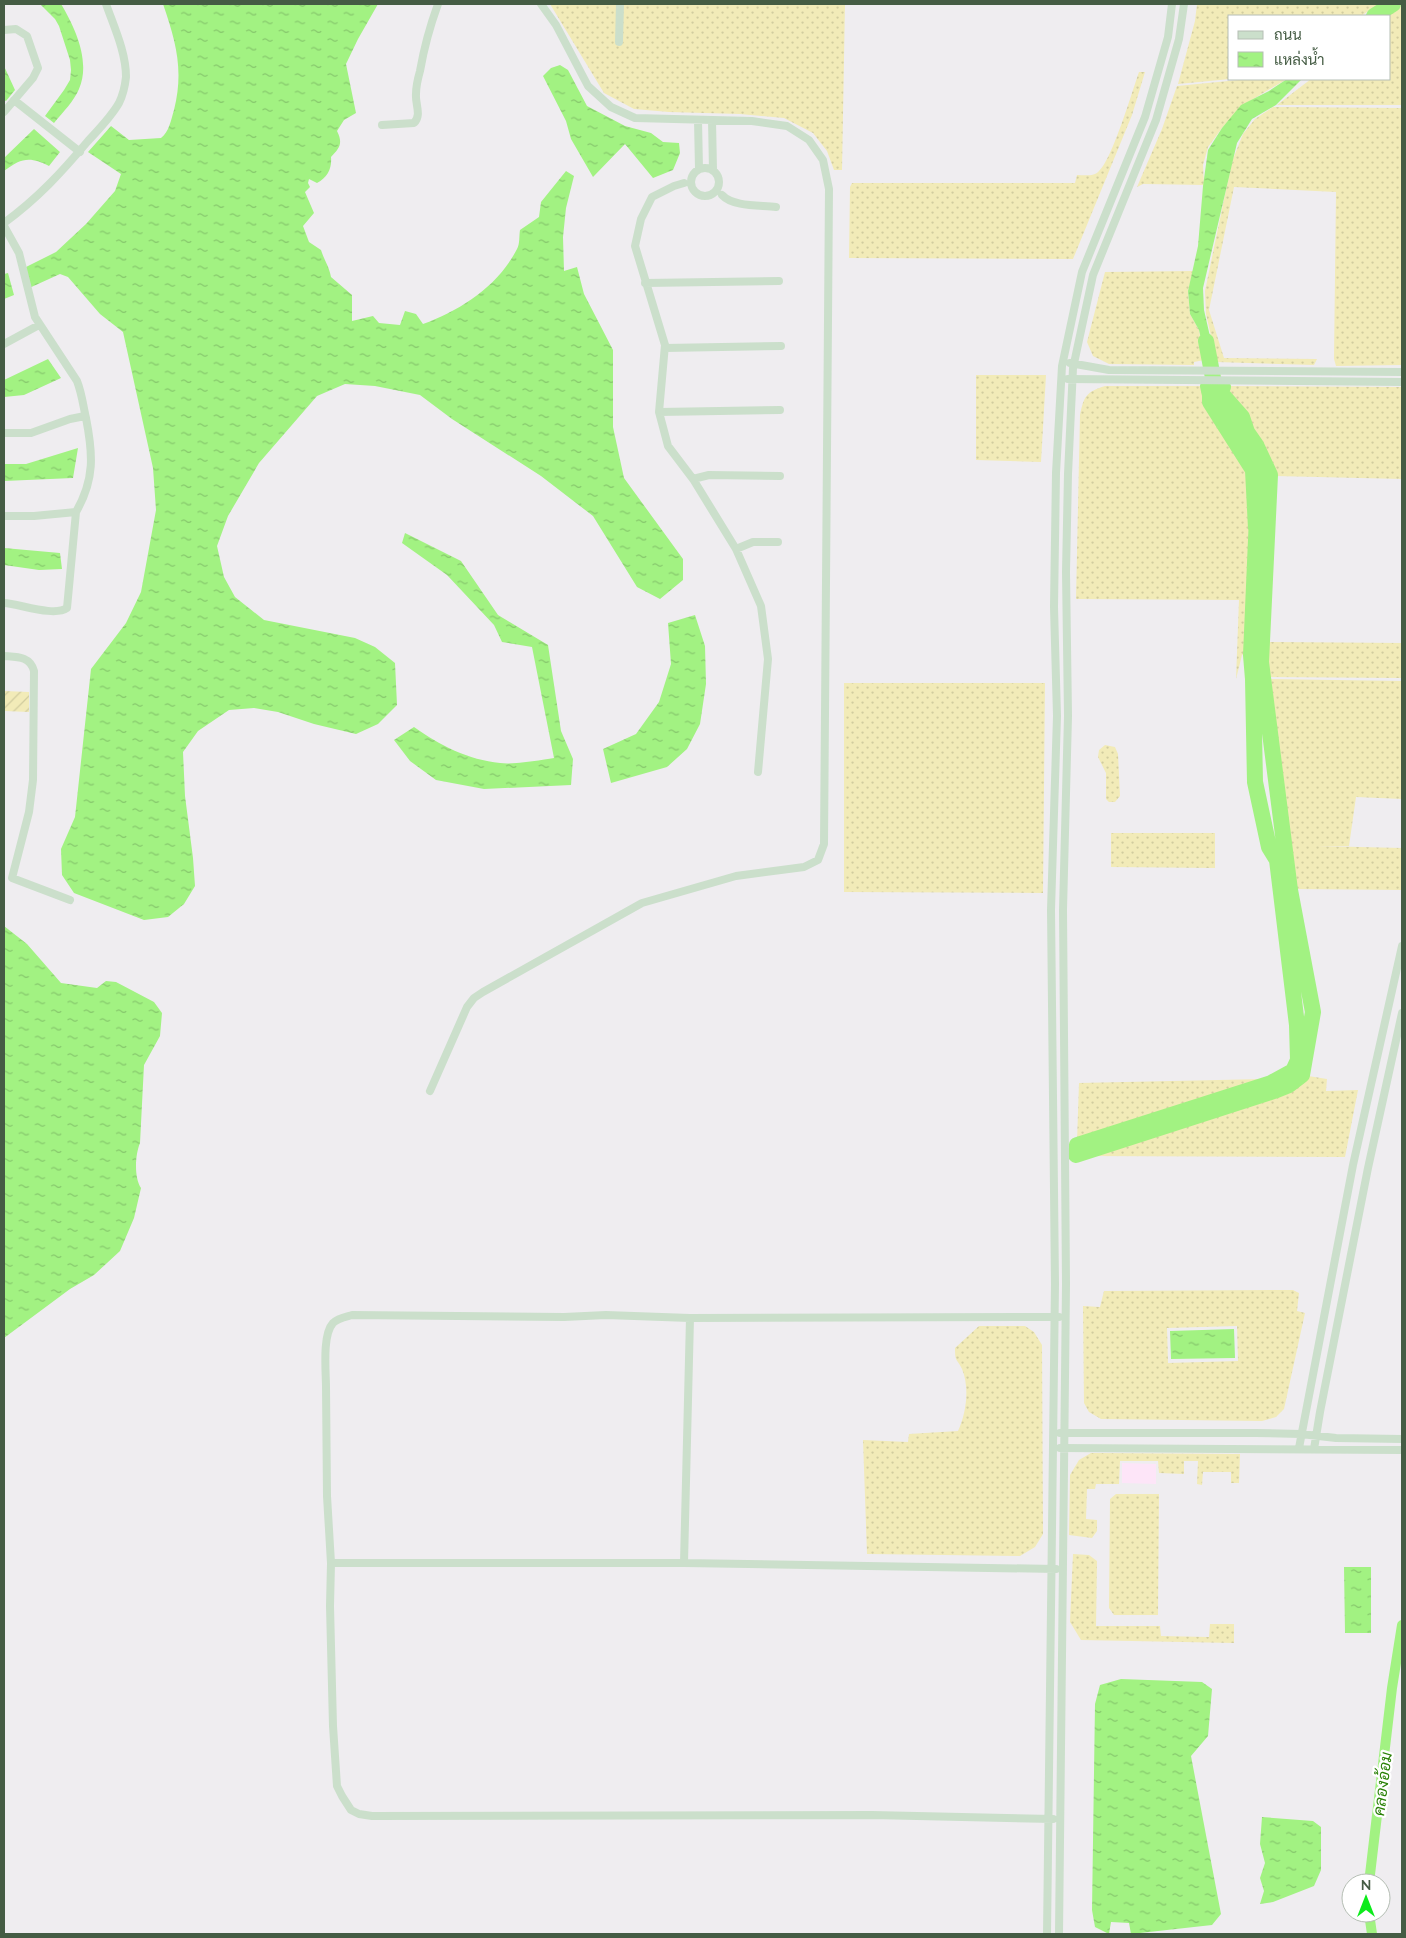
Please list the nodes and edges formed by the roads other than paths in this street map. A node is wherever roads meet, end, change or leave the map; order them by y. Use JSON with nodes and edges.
{"nodes":[{"id":1,"x":106,"y":4,"type":"edge"},
{"id":2,"x":438,"y":4,"type":"edge"},
{"id":3,"x":541,"y":4,"type":"edge"},
{"id":4,"x":620,"y":4,"type":"edge"},
{"id":5,"x":1172,"y":4,"type":"edge"},
{"id":6,"x":1184,"y":4,"type":"edge"},
{"id":7,"x":4,"y":30,"type":"edge"},
{"id":8,"x":619,"y":42,"type":"dead end"},
{"id":9,"x":14,"y":100,"type":"junction"},
{"id":10,"x":4,"y":112,"type":"edge"},
{"id":11,"x":698,"y":120,"type":"junction"},
{"id":12,"x":712,"y":120,"type":"junction"},
{"id":13,"x":382,"y":125,"type":"dead end"},
{"id":14,"x":80,"y":152,"type":"junction"},
{"id":15,"x":699,"y":169,"type":"junction"},
{"id":16,"x":713,"y":170,"type":"junction"},
{"id":17,"x":692,"y":176,"type":"junction"},
{"id":18,"x":684,"y":184,"type":"junction"},
{"id":19,"x":719,"y":184,"type":"junction"},
{"id":20,"x":694,"y":190,"type":"junction"},
{"id":21,"x":711,"y":195,"type":"junction"},
{"id":22,"x":722,"y":195,"type":"junction"},
{"id":23,"x":776,"y":207,"type":"dead end"},
{"id":24,"x":4,"y":225,"type":"edge"},
{"id":25,"x":779,"y":281,"type":"dead end"},
{"id":26,"x":645,"y":283,"type":"junction"},
{"id":27,"x":39,"y":325,"type":"junction"},
{"id":28,"x":4,"y":344,"type":"edge"},
{"id":29,"x":781,"y":346,"type":"dead end"},
{"id":30,"x":665,"y":348,"type":"junction"},
{"id":31,"x":1063,"y":362,"type":"junction"},
{"id":32,"x":1074,"y":364,"type":"junction"},
{"id":33,"x":1402,"y":372,"type":"edge"},
{"id":34,"x":1061,"y":379,"type":"junction"},
{"id":35,"x":1073,"y":379,"type":"junction"},
{"id":36,"x":1402,"y":382,"type":"edge"},
{"id":37,"x":780,"y":410,"type":"dead end"},
{"id":38,"x":660,"y":412,"type":"junction"},
{"id":39,"x":85,"y":416,"type":"junction"},
{"id":40,"x":4,"y":433,"type":"edge"},
{"id":41,"x":780,"y":476,"type":"dead end"},
{"id":42,"x":693,"y":479,"type":"junction"},
{"id":43,"x":76,"y":512,"type":"junction"},
{"id":44,"x":4,"y":516,"type":"edge"},
{"id":45,"x":778,"y":542,"type":"dead end"},
{"id":46,"x":736,"y":549,"type":"junction"},
{"id":47,"x":4,"y":603,"type":"edge"},
{"id":48,"x":4,"y":656,"type":"edge"},
{"id":49,"x":758,"y":772,"type":"dead end"},
{"id":50,"x":4,"y":876,"type":"edge"},
{"id":51,"x":12,"y":878,"type":"junction"},
{"id":52,"x":70,"y":900,"type":"dead end"},
{"id":53,"x":1402,"y":946,"type":"edge"},
{"id":54,"x":1402,"y":1013,"type":"edge"},
{"id":55,"x":430,"y":1091,"type":"dead end"},
{"id":56,"x":1054,"y":1317,"type":"junction"},
{"id":57,"x":1066,"y":1317,"type":"junction"},
{"id":58,"x":690,"y":1318,"type":"junction"},
{"id":59,"x":1053,"y":1433,"type":"junction"},
{"id":60,"x":1065,"y":1433,"type":"junction"},
{"id":61,"x":1301,"y":1434,"type":"junction"},
{"id":62,"x":1316,"y":1436,"type":"junction"},
{"id":63,"x":1402,"y":1439,"type":"edge"},
{"id":64,"x":1053,"y":1448,"type":"junction"},
{"id":65,"x":1064,"y":1448,"type":"junction"},
{"id":66,"x":1299,"y":1448,"type":"junction"},
{"id":67,"x":1314,"y":1449,"type":"junction"},
{"id":68,"x":1402,"y":1450,"type":"edge"},
{"id":69,"x":331,"y":1563,"type":"junction"},
{"id":70,"x":684,"y":1563,"type":"junction"},
{"id":71,"x":1052,"y":1569,"type":"junction"},
{"id":72,"x":1063,"y":1569,"type":"junction"},
{"id":73,"x":1049,"y":1818,"type":"junction"},
{"id":74,"x":1060,"y":1818,"type":"junction"},
{"id":75,"x":1047,"y":1934,"type":"edge"},
{"id":76,"x":1059,"y":1934,"type":"edge"}],
"edges":[{"from":1,"to":14,"type":"street"},
{"from":2,"to":13,"type":"street"},
{"from":3,"to":11,"type":"street"},
{"from":4,"to":8,"type":"street"},
{"from":5,"to":31,"type":"street"},
{"from":6,"to":32,"type":"street"},
{"from":7,"to":9,"type":"street"},
{"from":9,"to":10,"type":"street"},
{"from":9,"to":14,"type":"street"},
{"from":11,"to":12,"type":"street"},
{"from":11,"to":15,"type":"street"},
{"from":12,"to":16,"type":"street"},
{"from":12,"to":55,"type":"street"},
{"from":14,"to":24,"type":"street"},
{"from":15,"to":16,"type":"street"},
{"from":15,"to":17,"type":"street"},
{"from":16,"to":19,"type":"street"},
{"from":17,"to":18,"type":"street"},
{"from":17,"to":20,"type":"street"},
{"from":18,"to":20,"type":"street"},
{"from":18,"to":26,"type":"street"},
{"from":19,"to":21,"type":"street"},
{"from":19,"to":22,"type":"street"},
{"from":20,"to":21,"type":"street"},
{"from":21,"to":22,"type":"street"},
{"from":22,"to":23,"type":"street"},
{"from":24,"to":27,"type":"street"},
{"from":25,"to":26,"type":"street"},
{"from":26,"to":30,"type":"street"},
{"from":27,"to":28,"type":"street"},
{"from":27,"to":39,"type":"street"},
{"from":29,"to":30,"type":"street"},
{"from":30,"to":38,"type":"street"},
{"from":31,"to":32,"type":"street"},
{"from":31,"to":34,"type":"street"},
{"from":32,"to":33,"type":"street"},
{"from":32,"to":35,"type":"street"},
{"from":34,"to":35,"type":"street"},
{"from":34,"to":56,"type":"street"},
{"from":35,"to":36,"type":"street"},
{"from":35,"to":57,"type":"street"},
{"from":37,"to":38,"type":"street"},
{"from":38,"to":42,"type":"street"},
{"from":39,"to":40,"type":"street"},
{"from":39,"to":43,"type":"street"},
{"from":41,"to":42,"type":"street"},
{"from":42,"to":46,"type":"street"},
{"from":43,"to":44,"type":"street"},
{"from":43,"to":47,"type":"street"},
{"from":45,"to":46,"type":"street"},
{"from":46,"to":49,"type":"street"},
{"from":48,"to":51,"type":"street"},
{"from":50,"to":51,"type":"street"},
{"from":51,"to":52,"type":"street"},
{"from":53,"to":61,"type":"street"},
{"from":54,"to":62,"type":"street"},
{"from":56,"to":57,"type":"street"},
{"from":56,"to":58,"type":"street"},
{"from":56,"to":59,"type":"street"},
{"from":57,"to":60,"type":"street"},
{"from":58,"to":69,"type":"street"},
{"from":58,"to":70,"type":"street"},
{"from":59,"to":60,"type":"street"},
{"from":59,"to":64,"type":"street"},
{"from":60,"to":61,"type":"street"},
{"from":60,"to":65,"type":"street"},
{"from":61,"to":62,"type":"street"},
{"from":61,"to":66,"type":"street"},
{"from":62,"to":63,"type":"street"},
{"from":62,"to":67,"type":"street"},
{"from":64,"to":65,"type":"street"},
{"from":64,"to":71,"type":"street"},
{"from":65,"to":66,"type":"street"},
{"from":65,"to":72,"type":"street"},
{"from":66,"to":67,"type":"street"},
{"from":67,"to":68,"type":"street"},
{"from":69,"to":70,"type":"street"},
{"from":69,"to":73,"type":"street"},
{"from":70,"to":71,"type":"street"},
{"from":71,"to":72,"type":"street"},
{"from":71,"to":73,"type":"street"},
{"from":72,"to":74,"type":"street"},
{"from":73,"to":74,"type":"street"},
{"from":73,"to":75,"type":"street"},
{"from":74,"to":76,"type":"street"}]}
